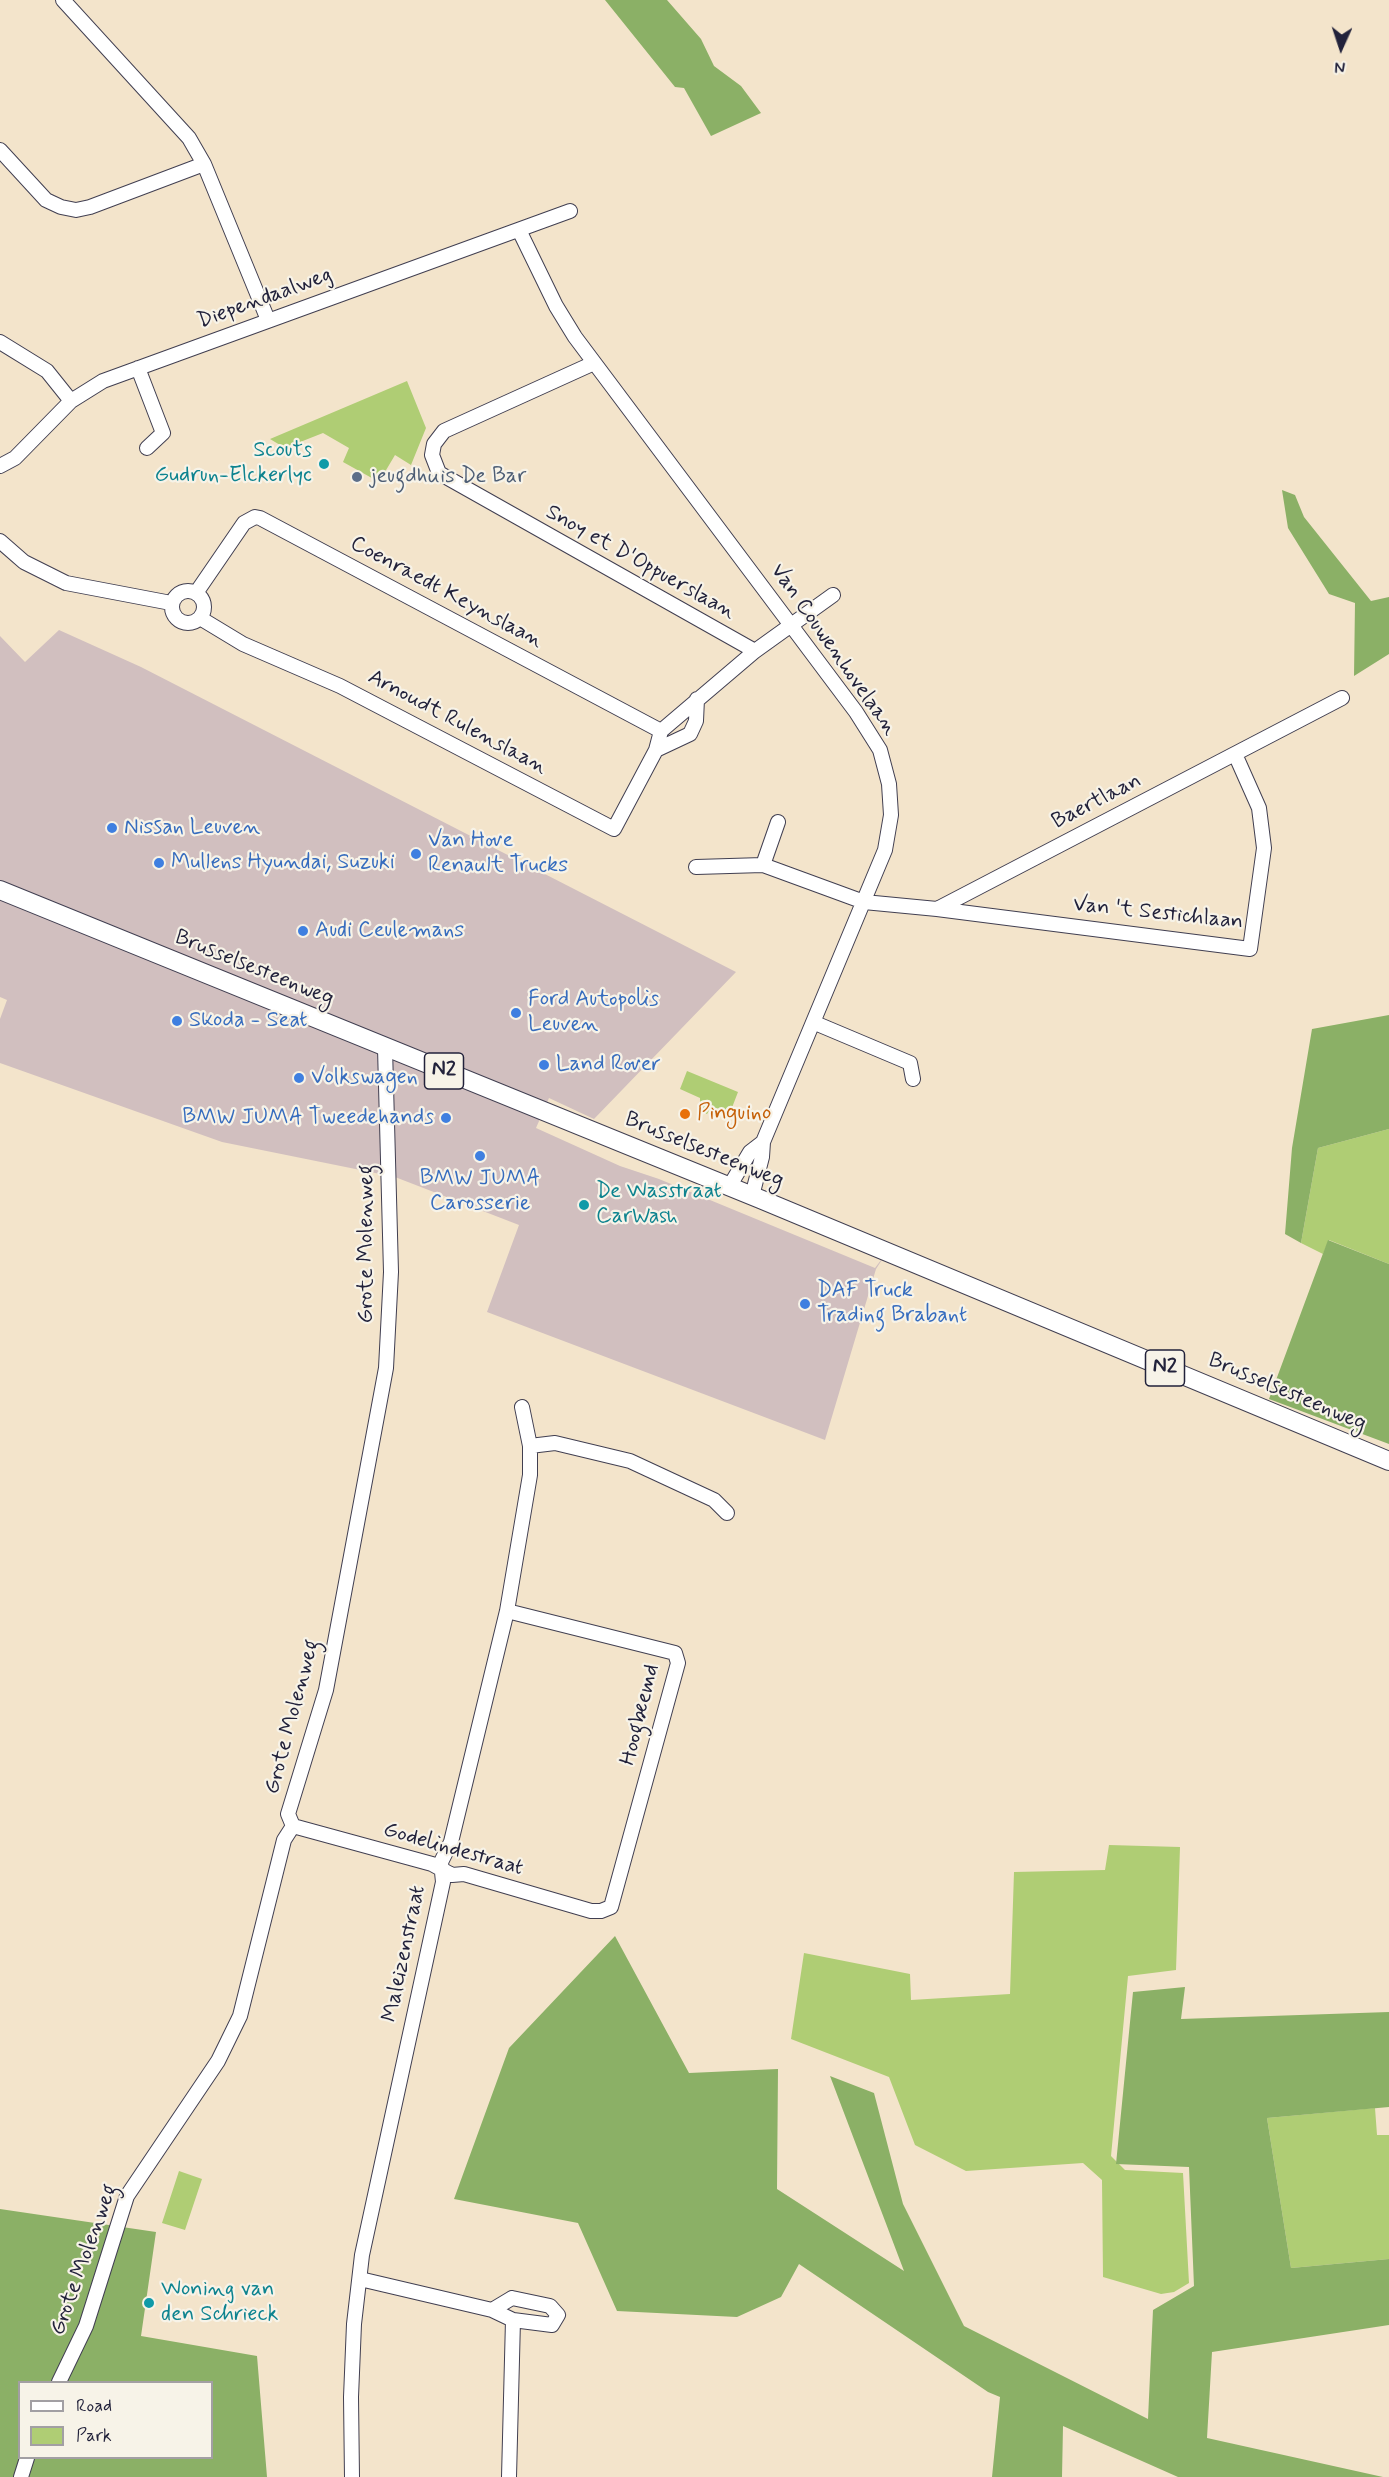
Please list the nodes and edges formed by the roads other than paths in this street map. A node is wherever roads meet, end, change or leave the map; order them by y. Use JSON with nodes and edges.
{"nodes":[{"id":1,"x":63,"y":0,"type":"edge"},
{"id":2,"x":0,"y":150,"type":"edge"},
{"id":3,"x":204,"y":164,"type":"junction"},
{"id":4,"x":570,"y":212,"type":"dead end"},
{"id":5,"x":519,"y":230,"type":"junction"},
{"id":6,"x":268,"y":320,"type":"junction"},
{"id":7,"x":0,"y":342,"type":"edge"},
{"id":8,"x":594,"y":363,"type":"junction"},
{"id":9,"x":138,"y":368,"type":"junction"},
{"id":10,"x":71,"y":401,"type":"junction"},
{"id":11,"x":147,"y":448,"type":"dead end"},
{"id":12,"x":0,"y":466,"type":"edge"},
{"id":13,"x":0,"y":541,"type":"edge"},
{"id":14,"x":196,"y":592,"type":"junction"},
{"id":15,"x":832,"y":595,"type":"dead end"},
{"id":16,"x":171,"y":603,"type":"junction"},
{"id":17,"x":200,"y":618,"type":"junction"},
{"id":18,"x":792,"y":625,"type":"junction"},
{"id":19,"x":755,"y":651,"type":"junction"},
{"id":20,"x":1342,"y":698,"type":"dead end"},
{"id":21,"x":697,"y":699,"type":"junction"},
{"id":22,"x":661,"y":731,"type":"junction"},
{"id":23,"x":656,"y":750,"type":"junction"},
{"id":24,"x":1235,"y":754,"type":"junction"},
{"id":25,"x":778,"y":822,"type":"dead end"},
{"id":26,"x":763,"y":866,"type":"junction"},
{"id":27,"x":696,"y":867,"type":"dead end"},
{"id":28,"x":0,"y":890,"type":"edge"},
{"id":29,"x":864,"y":902,"type":"junction"},
{"id":30,"x":937,"y":909,"type":"junction"},
{"id":31,"x":815,"y":1023,"type":"junction"},
{"id":32,"x":385,"y":1048,"type":"junction"},
{"id":33,"x":913,"y":1079,"type":"dead end"},
{"id":34,"x":763,"y":1142,"type":"junction"},
{"id":35,"x":729,"y":1187,"type":"junction"},
{"id":36,"x":752,"y":1196,"type":"junction"},
{"id":37,"x":522,"y":1407,"type":"dead end"},
{"id":38,"x":530,"y":1446,"type":"junction"},
{"id":39,"x":1389,"y":1461,"type":"edge"},
{"id":40,"x":727,"y":1513,"type":"dead end"},
{"id":41,"x":507,"y":1611,"type":"junction"},
{"id":42,"x":293,"y":1826,"type":"junction"},
{"id":43,"x":440,"y":1868,"type":"junction"},
{"id":44,"x":601,"y":1911,"type":"joint"},
{"id":45,"x":360,"y":2279,"type":"junction"},
{"id":46,"x":492,"y":2310,"type":"junction"},
{"id":47,"x":513,"y":2320,"type":"junction"},
{"id":48,"x":59,"y":2381,"type":"edge"},
{"id":49,"x":26,"y":2459,"type":"edge"},
{"id":50,"x":21,"y":2477,"type":"edge"},
{"id":51,"x":352,"y":2477,"type":"edge"},
{"id":52,"x":509,"y":2477,"type":"edge"}],
"edges":[{"from":1,"to":3,"type":"street"},
{"from":2,"to":3,"type":"street"},
{"from":3,"to":6,"type":"street"},
{"from":4,"to":5,"type":"street","name":"Diependaalweg"},
{"from":5,"to":6,"type":"street","name":"Diependaalweg"},
{"from":5,"to":8,"type":"street","name":"Van Couwenhovelaan"},
{"from":6,"to":9,"type":"street","name":"Diependaalweg"},
{"from":7,"to":10,"type":"street"},
{"from":8,"to":18,"type":"street","name":"Van Couwenhovelaan"},
{"from":8,"to":19,"type":"street","name":"Snoy et D'Oppuerslaan"},
{"from":9,"to":10,"type":"street","name":"Diependaalweg"},
{"from":9,"to":11,"type":"street"},
{"from":10,"to":12,"type":"street","name":"Diependaalweg"},
{"from":13,"to":16,"type":"street"},
{"from":14,"to":16,"type":"street"},
{"from":14,"to":17,"type":"street"},
{"from":14,"to":22,"type":"street","name":"Coenraedt Keynslaan"},
{"from":15,"to":18,"type":"street"},
{"from":16,"to":17,"type":"street","name":"Arnoudt Rulenslaan"},
{"from":17,"to":23,"type":"street","name":"Arnoudt Rulenslaan"},
{"from":18,"to":19,"type":"street"},
{"from":18,"to":29,"type":"street","name":"Van Couwenhovelaan"},
{"from":19,"to":21,"type":"street"},
{"from":20,"to":24,"type":"street","name":"Baertlaan"},
{"from":21,"to":22,"type":"street"},
{"from":21,"to":23,"type":"street"},
{"from":22,"to":23,"type":"street","name":"Arnoudt Rulenslaan"},
{"from":24,"to":30,"type":"street","name":"Baertlaan"},
{"from":24,"to":30,"type":"street","name":"Van 't Sestichlaan"},
{"from":25,"to":26,"type":"street"},
{"from":26,"to":27,"type":"street"},
{"from":26,"to":29,"type":"street"},
{"from":28,"to":32,"type":"main road","name":"Brusselsesteenweg","number":"N2"},
{"from":29,"to":30,"type":"street"},
{"from":29,"to":31,"type":"street","name":"Van Couwenhovelaan"},
{"from":31,"to":33,"type":"street"},
{"from":31,"to":34,"type":"street","name":"Van Couwenhovelaan"},
{"from":32,"to":35,"type":"main road","name":"Brusselsesteenweg","number":"N2"},
{"from":32,"to":42,"type":"street","name":"Grote Molenweg"},
{"from":34,"to":35,"type":"street","name":"Van Couwenhovelaan"},
{"from":34,"to":36,"type":"street","name":"Van Couwenhovelaan"},
{"from":35,"to":36,"type":"main road","name":"Brusselsesteenweg","number":"N2"},
{"from":36,"to":39,"type":"main road","name":"Brusselsesteenweg","number":"N2"},
{"from":37,"to":38,"type":"street","name":"Maleizenstraat"},
{"from":38,"to":40,"type":"street"},
{"from":38,"to":41,"type":"street","name":"Maleizenstraat"},
{"from":41,"to":43,"type":"street","name":"Maleizenstraat"},
{"from":41,"to":44,"type":"street","name":"Hoogbeemd"},
{"from":42,"to":43,"type":"street","name":"Godelindestraat"},
{"from":42,"to":48,"type":"street","name":"Grote Molenweg"},
{"from":43,"to":44,"type":"street","name":"Godelindestraat"},
{"from":43,"to":45,"type":"street","name":"Maleizenstraat"},
{"from":45,"to":46,"type":"street"},
{"from":45,"to":51,"type":"street","name":"Maleizenstraat"},
{"from":46,"to":47,"type":"street"},
{"from":46,"to":47,"type":"street"},
{"from":47,"to":52,"type":"street"},
{"from":49,"to":50,"type":"street"}]}
